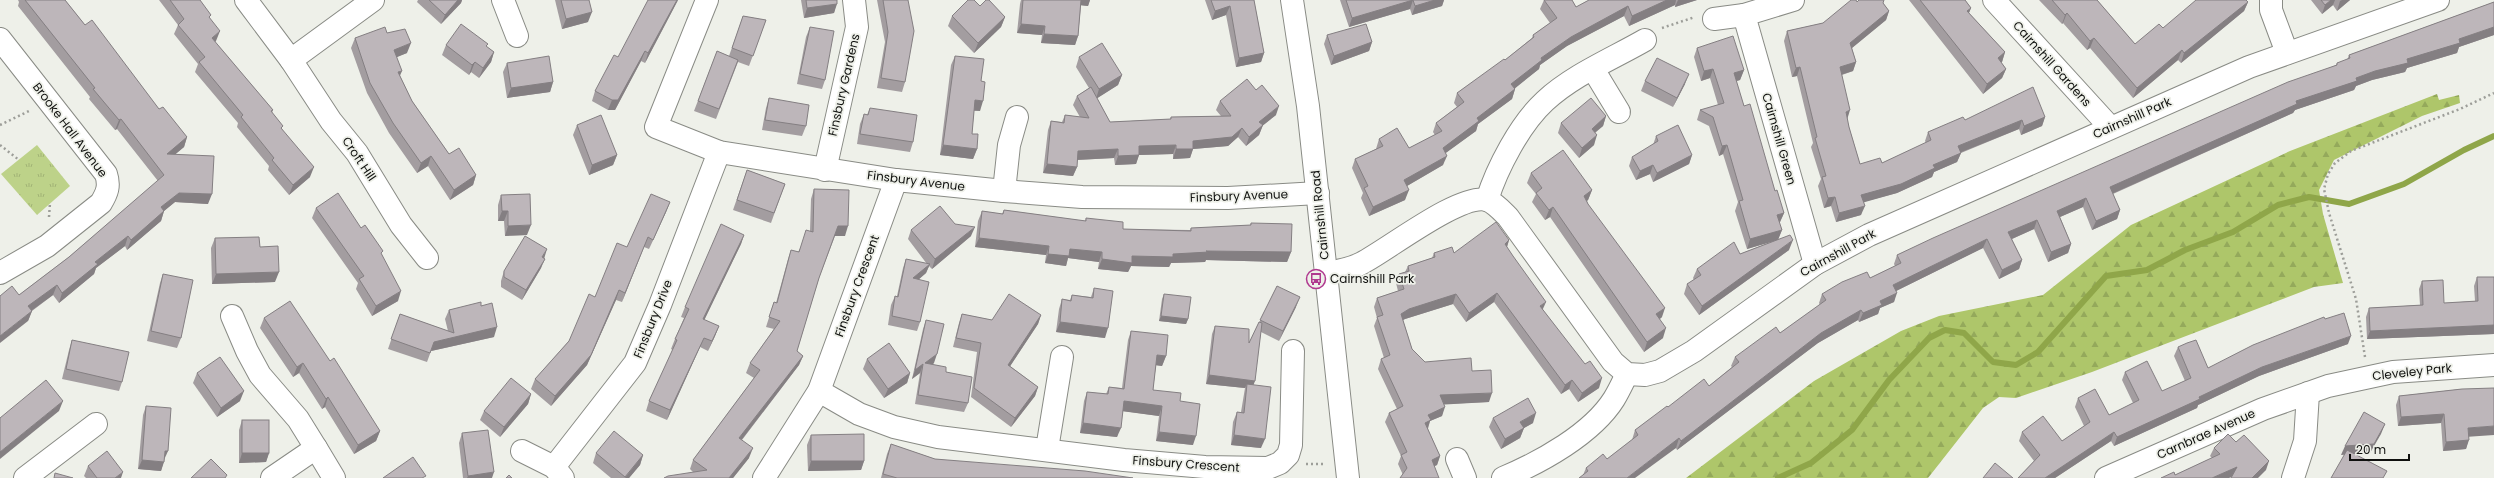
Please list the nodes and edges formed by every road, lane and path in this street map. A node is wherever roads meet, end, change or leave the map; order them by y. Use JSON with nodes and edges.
{"nodes":[{"id":1,"x":246,"y":0,"type":"edge"},
{"id":2,"x":373,"y":0,"type":"edge"},
{"id":3,"x":503,"y":0,"type":"edge"},
{"id":4,"x":707,"y":0,"type":"edge"},
{"id":5,"x":854,"y":0,"type":"edge"},
{"id":6,"x":1292,"y":0,"type":"edge"},
{"id":7,"x":1793,"y":0,"type":"edge"},
{"id":8,"x":1994,"y":0,"type":"edge"},
{"id":9,"x":2271,"y":0,"type":"edge"},
{"id":10,"x":2438,"y":0,"type":"edge"},
{"id":11,"x":1744,"y":15,"type":"junction"},
{"id":12,"x":1714,"y":19,"type":"joint"},
{"id":13,"x":517,"y":36,"type":"dead end"},
{"id":14,"x":1645,"y":40,"type":"joint"},
{"id":15,"x":1,"y":43,"type":"edge"},
{"id":16,"x":2287,"y":53,"type":"junction"},
{"id":17,"x":291,"y":60,"type":"junction"},
{"id":18,"x":1593,"y":69,"type":"junction"},
{"id":19,"x":2494,"y":93,"type":"edge"},
{"id":20,"x":57,"y":112,"type":"junction"},
{"id":21,"x":1619,"y":112,"type":"dead end"},
{"id":22,"x":1017,"y":117,"type":"dead end"},
{"id":23,"x":0,"y":125,"type":"edge"},
{"id":24,"x":2110,"y":127,"type":"junction"},
{"id":25,"x":0,"y":145,"type":"edge"},
{"id":26,"x":719,"y":152,"type":"junction"},
{"id":27,"x":19,"y":160,"type":"dead end"},
{"id":28,"x":825,"y":170,"type":"junction"},
{"id":29,"x":896,"y":180,"type":"junction"},
{"id":30,"x":1004,"y":191,"type":"junction"},
{"id":31,"x":1318,"y":193,"type":"junction"},
{"id":32,"x":1487,"y":200,"type":"junction"},
{"id":33,"x":427,"y":258,"type":"dead end"},
{"id":34,"x":1815,"y":264,"type":"junction"},
{"id":35,"x":0,"y":273,"type":"edge"},
{"id":36,"x":1326,"y":273,"type":"junction"},
{"id":37,"x":232,"y":316,"type":"dead end"},
{"id":38,"x":1293,"y":351,"type":"dead end"},
{"id":39,"x":1062,"y":357,"type":"dead end"},
{"id":40,"x":2494,"y":365,"type":"edge"},
{"id":41,"x":1627,"y":374,"type":"junction"},
{"id":42,"x":2368,"y":377,"type":"junction"},
{"id":43,"x":819,"y":391,"type":"junction"},
{"id":44,"x":2308,"y":393,"type":"junction"},
{"id":45,"x":96,"y":424,"type":"dead end"},
{"id":46,"x":316,"y":448,"type":"junction"},
{"id":47,"x":1047,"y":449,"type":"junction"},
{"id":48,"x":522,"y":451,"type":"dead end"},
{"id":49,"x":559,"y":473,"type":"edge"},
{"id":50,"x":25,"y":478,"type":"edge"},
{"id":51,"x":272,"y":478,"type":"edge"},
{"id":52,"x":334,"y":478,"type":"edge"},
{"id":53,"x":764,"y":478,"type":"edge"},
{"id":54,"x":1348,"y":478,"type":"edge"},
{"id":55,"x":1503,"y":478,"type":"edge"},
{"id":56,"x":2106,"y":478,"type":"edge"},
{"id":57,"x":2293,"y":478,"type":"edge"}],
"edges":[{"from":1,"to":17,"type":"street","name":"Croft Hill"},
{"from":2,"to":17,"type":"street"},
{"from":3,"to":13,"type":"street"},
{"from":4,"to":26,"type":"street","name":"Finsbury Avenue"},
{"from":5,"to":28,"type":"street","name":"Finsbury Gardens"},
{"from":6,"to":31,"type":"street","name":"Cairnshill Road"},
{"from":7,"to":11,"type":"street"},
{"from":8,"to":24,"type":"street","name":"Cairnshill Gardens"},
{"from":9,"to":16,"type":"street"},
{"from":10,"to":16,"type":"street","name":"Cairnshill Park"},
{"from":11,"to":12,"type":"street"},
{"from":11,"to":34,"type":"street","name":"Cairnshill Green"},
{"from":12,"to":14,"type":"path"},
{"from":14,"to":18,"type":"street"},
{"from":15,"to":20,"type":"street","name":"Brooke Hall Avenue"},
{"from":16,"to":24,"type":"street","name":"Cairnshill Park"},
{"from":17,"to":33,"type":"street","name":"Croft Hill"},
{"from":18,"to":21,"type":"street"},
{"from":18,"to":32,"type":"street"},
{"from":19,"to":42,"type":"path"},
{"from":20,"to":23,"type":"path"},
{"from":20,"to":35,"type":"street","name":"Brooke Hall Avenue"},
{"from":22,"to":30,"type":"street"},
{"from":24,"to":34,"type":"street","name":"Cairnshill Park"},
{"from":25,"to":27,"type":"path"},
{"from":26,"to":28,"type":"street","name":"Finsbury Avenue"},
{"from":26,"to":49,"type":"street","name":"Finsbury Drive"},
{"from":28,"to":29,"type":"street","name":"Finsbury Avenue"},
{"from":29,"to":30,"type":"street","name":"Finsbury Avenue"},
{"from":29,"to":43,"type":"street","name":"Finsbury Crescent"},
{"from":30,"to":31,"type":"street","name":"Finsbury Avenue"},
{"from":31,"to":36,"type":"street","name":"Cairnshill Road"},
{"from":32,"to":36,"type":"street"},
{"from":32,"to":41,"type":"street"},
{"from":34,"to":41,"type":"street","name":"Cairnshill Park"},
{"from":36,"to":54,"type":"street","name":"Cairnshill Road"},
{"from":37,"to":46,"type":"street"},
{"from":38,"to":47,"type":"street","name":"Finsbury Crescent"},
{"from":39,"to":47,"type":"street"},
{"from":40,"to":42,"type":"street","name":"Cleveley Park"},
{"from":41,"to":55,"type":"street"},
{"from":42,"to":44,"type":"street","name":"Cleveley Park"},
{"from":43,"to":47,"type":"street","name":"Finsbury Crescent"},
{"from":43,"to":53,"type":"street","name":"Finsbury Crescent"},
{"from":44,"to":56,"type":"street","name":"Carnbrae Avenue"},
{"from":44,"to":57,"type":"street"},
{"from":45,"to":50,"type":"street"},
{"from":46,"to":51,"type":"street"},
{"from":46,"to":52,"type":"street"},
{"from":48,"to":49,"type":"street","name":"Finsbury Drive"}]}
